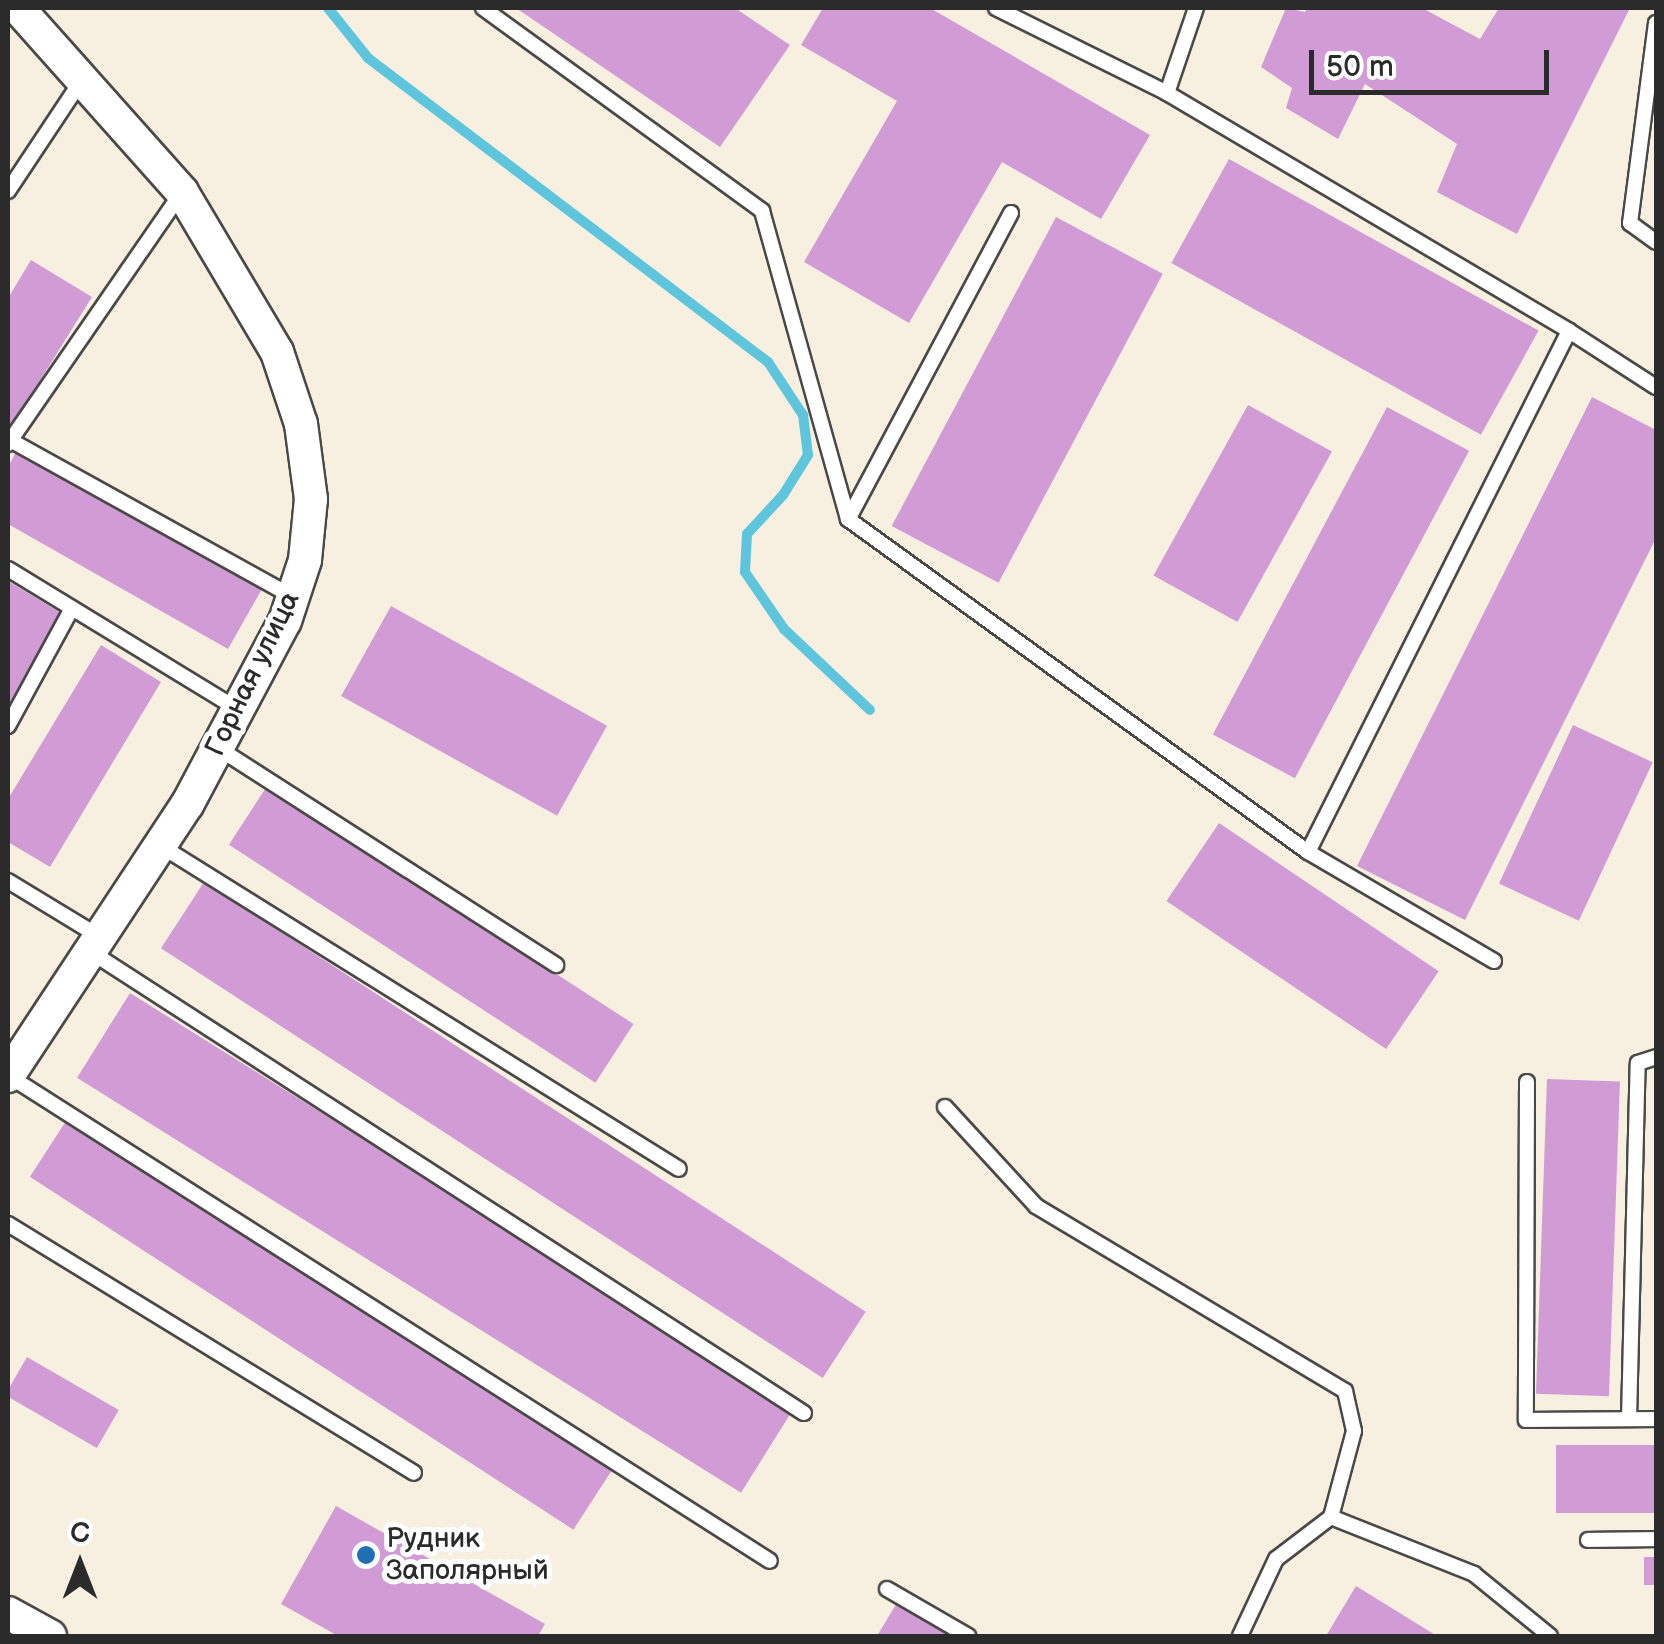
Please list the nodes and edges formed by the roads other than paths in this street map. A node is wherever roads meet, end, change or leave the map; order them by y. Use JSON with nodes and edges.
{"nodes":[{"id":1,"x":16,"y":8,"type":"edge"},
{"id":2,"x":483,"y":8,"type":"edge"},
{"id":3,"x":996,"y":8,"type":"edge"},
{"id":4,"x":1196,"y":8,"type":"edge"},
{"id":5,"x":8,"y":16,"type":"edge"},
{"id":6,"x":1656,"y":23,"type":"edge"},
{"id":7,"x":83,"y":77,"type":"junction"},
{"id":8,"x":1167,"y":93,"type":"junction"},
{"id":9,"x":8,"y":190,"type":"edge"},
{"id":10,"x":182,"y":192,"type":"junction"},
{"id":11,"x":1011,"y":212,"type":"dead end"},
{"id":12,"x":1656,"y":242,"type":"edge"},
{"id":13,"x":1569,"y":331,"type":"junction"},
{"id":14,"x":1656,"y":386,"type":"edge"},
{"id":15,"x":9,"y":442,"type":"edge"},
{"id":16,"x":848,"y":519,"type":"junction"},
{"id":17,"x":8,"y":569,"type":"edge"},
{"id":18,"x":293,"y":596,"type":"junction"},
{"id":19,"x":72,"y":608,"type":"junction"},
{"id":20,"x":238,"y":710,"type":"junction"},
{"id":21,"x":8,"y":726,"type":"edge"},
{"id":22,"x":218,"y":748,"type":"junction"},
{"id":23,"x":160,"y":845,"type":"junction"},
{"id":24,"x":1308,"y":852,"type":"junction"},
{"id":25,"x":8,"y":880,"type":"edge"},
{"id":26,"x":95,"y":944,"type":"junction"},
{"id":27,"x":1494,"y":961,"type":"dead end"},
{"id":28,"x":556,"y":965,"type":"dead end"},
{"id":29,"x":1656,"y":1057,"type":"edge"},
{"id":30,"x":8,"y":1076,"type":"edge"},
{"id":31,"x":1526,"y":1082,"type":"dead end"},
{"id":32,"x":945,"y":1107,"type":"dead end"},
{"id":33,"x":679,"y":1169,"type":"dead end"},
{"id":34,"x":8,"y":1224,"type":"edge"},
{"id":35,"x":804,"y":1414,"type":"dead end"},
{"id":36,"x":1656,"y":1419,"type":"edge"},
{"id":37,"x":1629,"y":1420,"type":"junction"},
{"id":38,"x":414,"y":1472,"type":"dead end"},
{"id":39,"x":1331,"y":1517,"type":"junction"},
{"id":40,"x":1656,"y":1539,"type":"edge"},
{"id":41,"x":1588,"y":1540,"type":"dead end"},
{"id":42,"x":770,"y":1561,"type":"dead end"},
{"id":43,"x":887,"y":1588,"type":"dead end"},
{"id":44,"x":8,"y":1612,"type":"edge"},
{"id":45,"x":50,"y":1636,"type":"edge"},
{"id":46,"x":968,"y":1636,"type":"edge"},
{"id":47,"x":1240,"y":1636,"type":"edge"},
{"id":48,"x":1550,"y":1636,"type":"edge"}],
"edges":[{"from":1,"to":5,"type":"lane"},
{"from":1,"to":7,"type":"street","name":"Горная улица"},
{"from":2,"to":16,"type":"lane"},
{"from":3,"to":8,"type":"lane"},
{"from":4,"to":8,"type":"lane"},
{"from":6,"to":12,"type":"lane"},
{"from":7,"to":9,"type":"lane"},
{"from":7,"to":10,"type":"street","name":"Горная улица"},
{"from":8,"to":13,"type":"lane"},
{"from":10,"to":15,"type":"lane"},
{"from":10,"to":18,"type":"street","name":"Горная улица"},
{"from":11,"to":16,"type":"lane"},
{"from":13,"to":14,"type":"lane"},
{"from":13,"to":24,"type":"lane"},
{"from":15,"to":18,"type":"lane"},
{"from":16,"to":24,"type":"lane"},
{"from":17,"to":19,"type":"lane"},
{"from":18,"to":20,"type":"street","name":"Горная улица"},
{"from":19,"to":20,"type":"lane"},
{"from":19,"to":21,"type":"lane"},
{"from":20,"to":22,"type":"street","name":"Горная улица"},
{"from":22,"to":23,"type":"street","name":"Горная улица"},
{"from":22,"to":28,"type":"lane"},
{"from":23,"to":26,"type":"street","name":"Горная улица"},
{"from":23,"to":33,"type":"lane"},
{"from":24,"to":27,"type":"lane"},
{"from":25,"to":26,"type":"lane"},
{"from":26,"to":30,"type":"street","name":"Горная улица"},
{"from":26,"to":35,"type":"lane"},
{"from":29,"to":37,"type":"lane"},
{"from":30,"to":42,"type":"lane"},
{"from":31,"to":37,"type":"lane"},
{"from":32,"to":39,"type":"lane"},
{"from":34,"to":38,"type":"lane"},
{"from":36,"to":37,"type":"lane"},
{"from":39,"to":47,"type":"lane"},
{"from":39,"to":48,"type":"lane"},
{"from":40,"to":41,"type":"lane"},
{"from":43,"to":46,"type":"lane"},
{"from":44,"to":45,"type":"street"}]}
